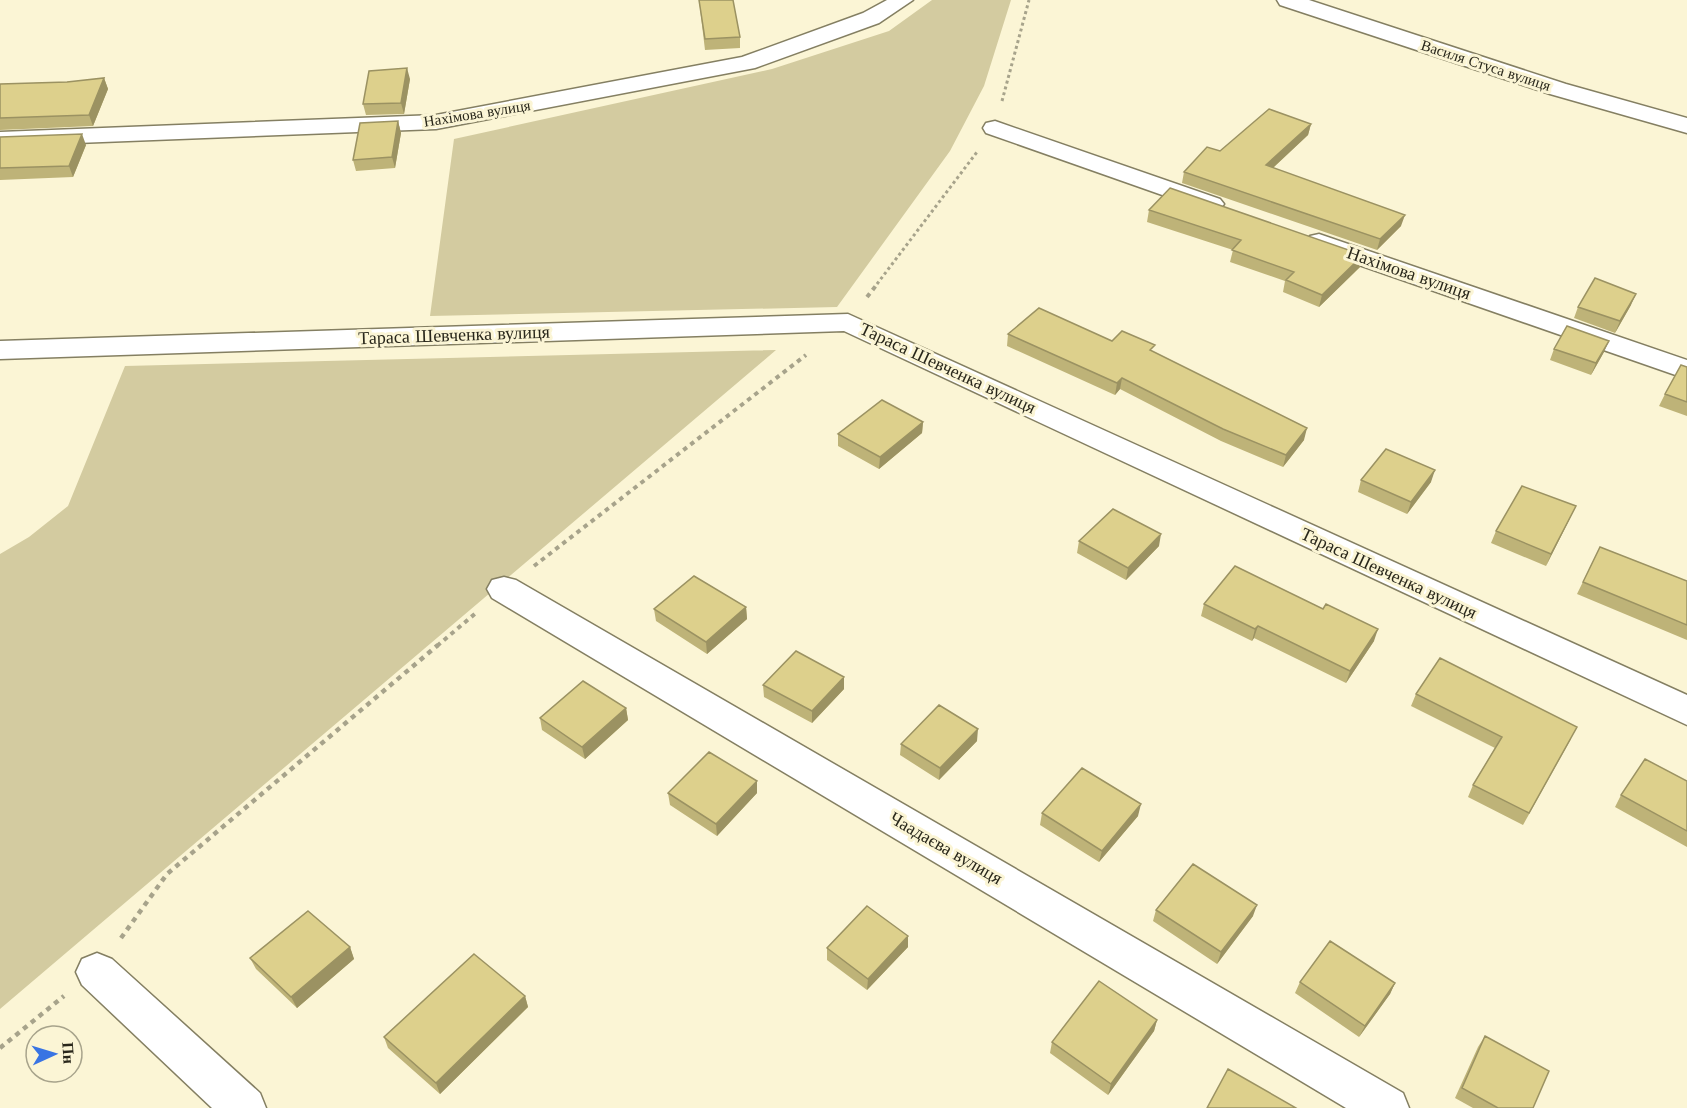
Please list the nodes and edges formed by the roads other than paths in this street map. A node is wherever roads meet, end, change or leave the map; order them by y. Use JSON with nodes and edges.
{"nodes":[{"id":1,"x":902,"y":0,"type":"edge"},
{"id":2,"x":1288,"y":0,"type":"edge"},
{"id":3,"x":1687,"y":126,"type":"edge"},
{"id":4,"x":995,"y":128,"type":"road end"},
{"id":5,"x":0,"y":139,"type":"edge"},
{"id":6,"x":1229,"y":210,"type":"edge"},
{"id":7,"x":1296,"y":234,"type":"edge"},
{"id":8,"x":0,"y":350,"type":"edge"},
{"id":9,"x":1687,"y":370,"type":"edge"},
{"id":10,"x":504,"y":589,"type":"road end"},
{"id":11,"x":1687,"y":711,"type":"edge"},
{"id":12,"x":97,"y":972,"type":"road end"},
{"id":13,"x":244,"y":1108,"type":"edge"},
{"id":14,"x":1387,"y":1108,"type":"edge"}],
"edges":[{"from":1,"to":5,"type":"street","name":"Нахімова вулиця"},
{"from":2,"to":3,"type":"street","name":"Василя Стуса вулиця"},
{"from":4,"to":6,"type":"street"},
{"from":7,"to":9,"type":"street","name":"Нахімова вулиця"},
{"from":8,"to":11,"type":"street","name":"Тараса Шевченка вулиця"},
{"from":10,"to":14,"type":"street","name":"Чаадаєва вулиця"},
{"from":12,"to":13,"type":"street"}]}
